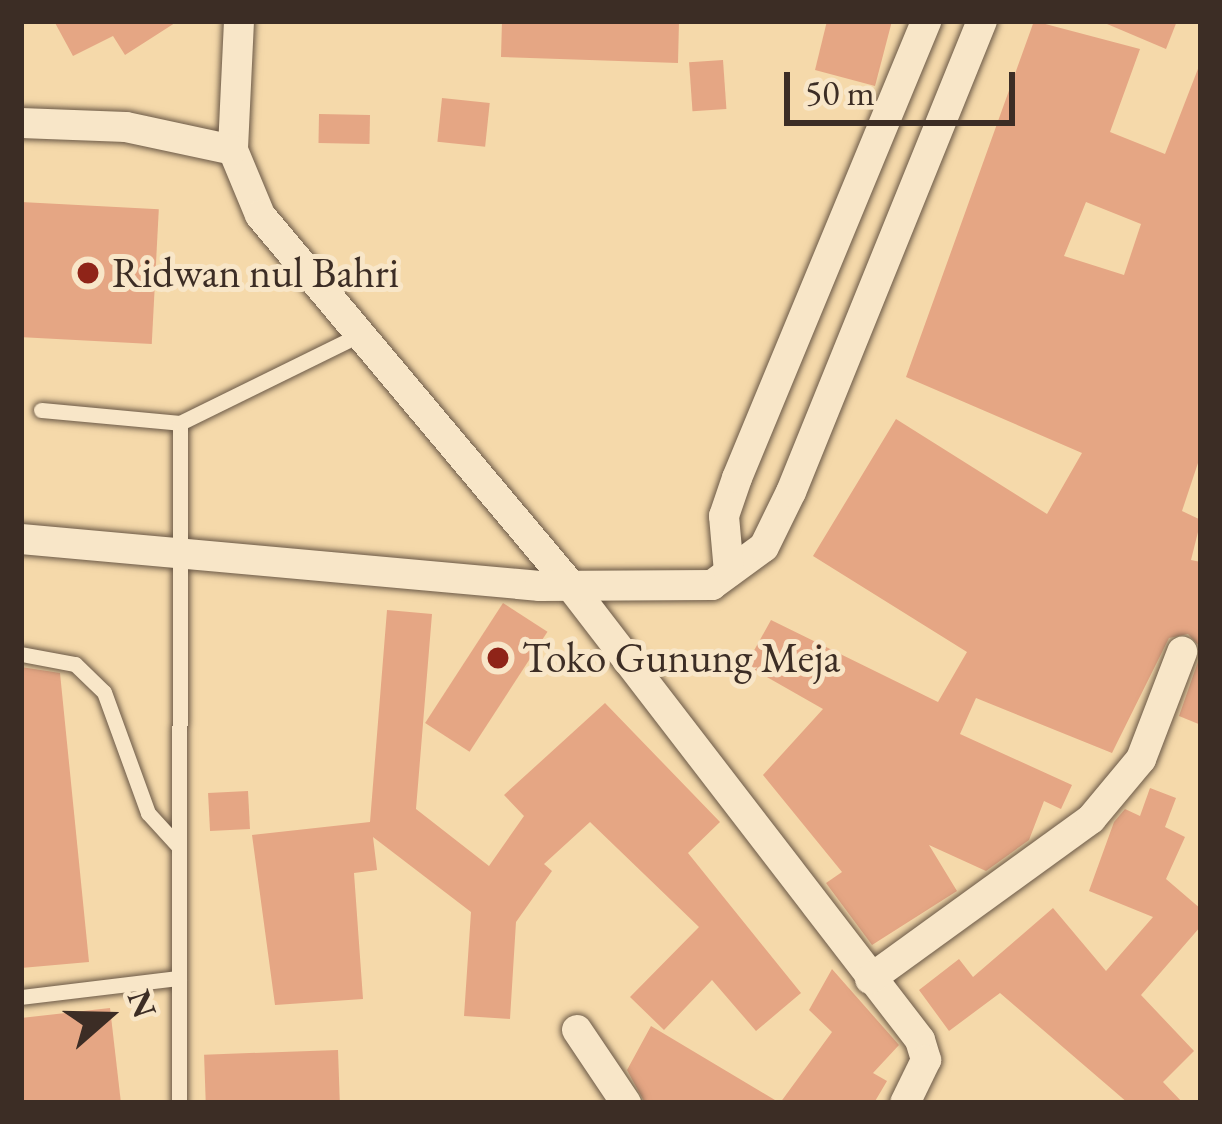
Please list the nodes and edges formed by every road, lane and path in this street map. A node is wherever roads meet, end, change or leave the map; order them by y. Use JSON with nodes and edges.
{"nodes":[{"id":1,"x":238,"y":21,"type":"edge"},
{"id":2,"x":926,"y":21,"type":"edge"},
{"id":3,"x":982,"y":21,"type":"edge"},
{"id":4,"x":21,"y":123,"type":"edge"},
{"id":5,"x":232,"y":150,"type":"junction"},
{"id":6,"x":872,"y":160,"type":"junction"},
{"id":7,"x":919,"y":175,"type":"junction"},
{"id":8,"x":353,"y":338,"type":"junction"},
{"id":9,"x":776,"y":382,"type":"junction"},
{"id":10,"x":827,"y":400,"type":"junction"},
{"id":11,"x":41,"y":410,"type":"dead end"},
{"id":12,"x":180,"y":423,"type":"junction"},
{"id":13,"x":21,"y":538,"type":"edge"},
{"id":14,"x":178,"y":556,"type":"junction"},
{"id":15,"x":729,"y":572,"type":"junction"},
{"id":16,"x":570,"y":585,"type":"junction"},
{"id":17,"x":1182,"y":652,"type":"dead end"},
{"id":18,"x":21,"y":654,"type":"edge"},
{"id":19,"x":179,"y":847,"type":"junction"},
{"id":20,"x":179,"y":978,"type":"junction"},
{"id":21,"x":870,"y":980,"type":"junction"},
{"id":22,"x":21,"y":997,"type":"edge"},
{"id":23,"x":577,"y":1030,"type":"dead end"},
{"id":24,"x":179,"y":1103,"type":"edge"},
{"id":25,"x":626,"y":1103,"type":"edge"},
{"id":26,"x":905,"y":1103,"type":"edge"}],
"edges":[{"from":1,"to":5,"type":"street"},
{"from":2,"to":6,"type":"street"},
{"from":3,"to":7,"type":"street"},
{"from":4,"to":5,"type":"street"},
{"from":5,"to":8,"type":"street"},
{"from":6,"to":7,"type":"street"},
{"from":6,"to":9,"type":"street"},
{"from":7,"to":10,"type":"street"},
{"from":8,"to":12,"type":"lane"},
{"from":8,"to":16,"type":"street"},
{"from":9,"to":10,"type":"street"},
{"from":9,"to":15,"type":"street"},
{"from":10,"to":15,"type":"street"},
{"from":11,"to":12,"type":"lane"},
{"from":12,"to":14,"type":"lane"},
{"from":13,"to":14,"type":"street"},
{"from":14,"to":16,"type":"street"},
{"from":14,"to":19,"type":"lane"},
{"from":15,"to":16,"type":"street"},
{"from":16,"to":21,"type":"street"},
{"from":17,"to":21,"type":"street"},
{"from":18,"to":19,"type":"lane"},
{"from":19,"to":20,"type":"lane"},
{"from":20,"to":22,"type":"lane"},
{"from":20,"to":24,"type":"lane"},
{"from":21,"to":26,"type":"street"},
{"from":23,"to":25,"type":"street"}]}
